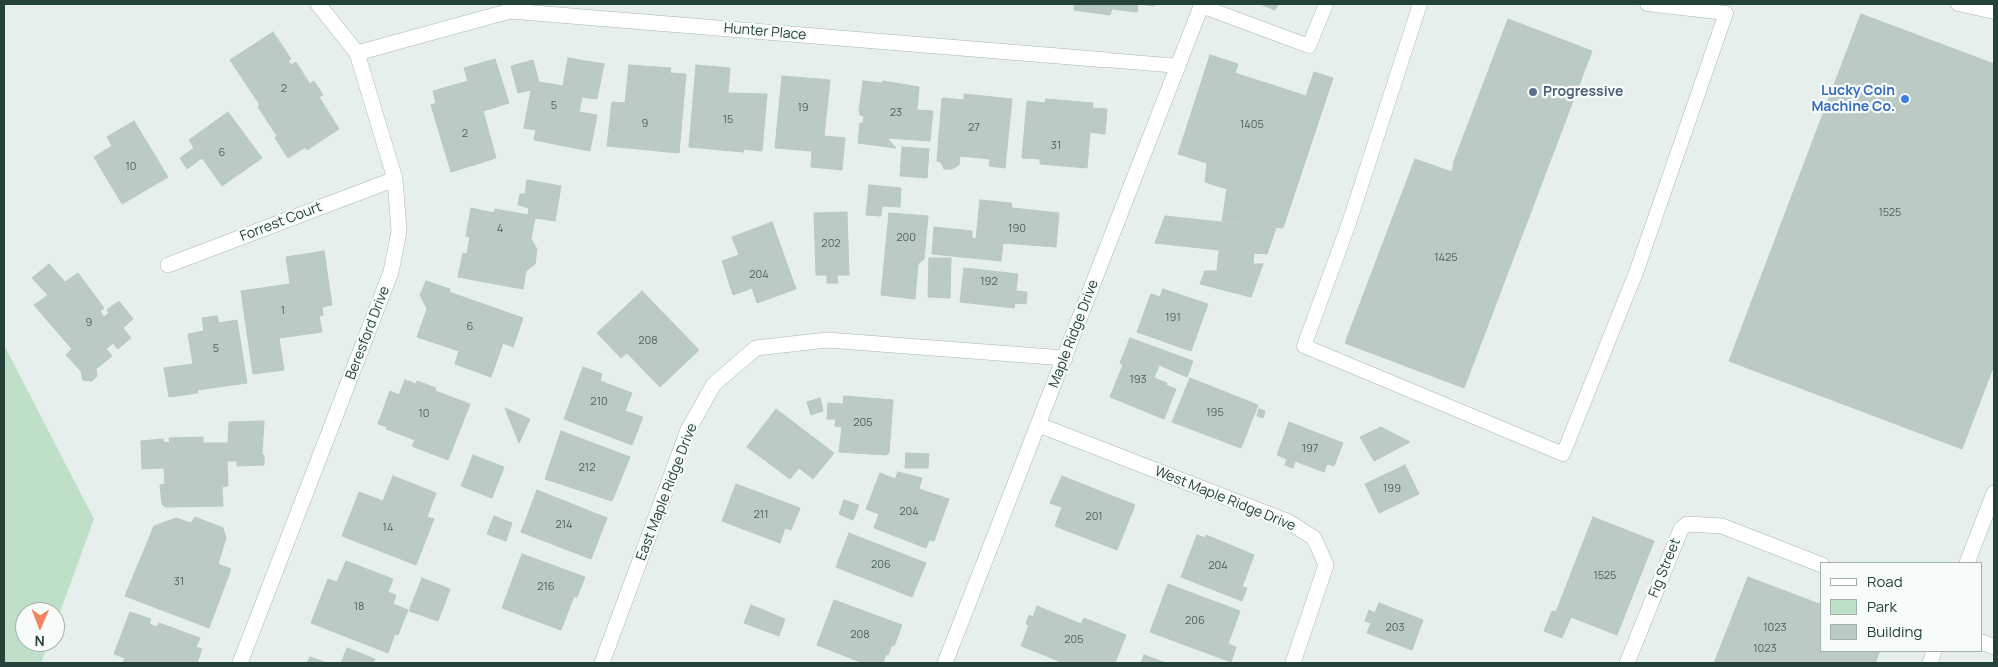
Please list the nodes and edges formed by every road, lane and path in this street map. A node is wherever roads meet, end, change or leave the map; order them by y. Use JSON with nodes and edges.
{"nodes":[{"id":1,"x":318,"y":4,"type":"edge"},
{"id":2,"x":1326,"y":4,"type":"edge"},
{"id":3,"x":1420,"y":4,"type":"edge"},
{"id":4,"x":1648,"y":4,"type":"edge"},
{"id":5,"x":1958,"y":4,"type":"edge"},
{"id":6,"x":1202,"y":5,"type":"edge"},
{"id":7,"x":1994,"y":12,"type":"edge"},
{"id":8,"x":357,"y":53,"type":"junction"},
{"id":9,"x":1106,"y":60,"type":"joint"},
{"id":10,"x":1179,"y":66,"type":"junction"},
{"id":11,"x":394,"y":179,"type":"junction"},
{"id":12,"x":168,"y":265,"type":"dead end"},
{"id":13,"x":1065,"y":358,"type":"junction"},
{"id":14,"x":1039,"y":425,"type":"junction"},
{"id":15,"x":1994,"y":493,"type":"edge"},
{"id":16,"x":1967,"y":562,"type":"edge"},
{"id":17,"x":1820,"y":564,"type":"edge"},
{"id":18,"x":240,"y":663,"type":"edge"},
{"id":19,"x":602,"y":663,"type":"edge"},
{"id":20,"x":945,"y":663,"type":"edge"},
{"id":21,"x":1293,"y":663,"type":"edge"},
{"id":22,"x":1627,"y":663,"type":"edge"}],
"edges":[{"from":1,"to":8,"type":"street","name":"Beresford Drive"},
{"from":2,"to":6,"type":"lane"},
{"from":3,"to":4,"type":"lane"},
{"from":5,"to":7,"type":"lane"},
{"from":6,"to":10,"type":"street","name":"Maple Ridge Drive"},
{"from":8,"to":9,"type":"street","name":"Hunter Place"},
{"from":8,"to":11,"type":"street","name":"Beresford Drive"},
{"from":9,"to":10,"type":"lane","name":"Hunter Place"},
{"from":10,"to":13,"type":"street","name":"Maple Ridge Drive"},
{"from":11,"to":12,"type":"street","name":"Forrest Court"},
{"from":11,"to":18,"type":"street","name":"Beresford Drive"},
{"from":13,"to":14,"type":"street","name":"Maple Ridge Drive"},
{"from":13,"to":19,"type":"street","name":"East Maple Ridge Drive"},
{"from":14,"to":20,"type":"street","name":"Maple Ridge Drive"},
{"from":14,"to":21,"type":"street","name":"West Maple Ridge Drive"},
{"from":15,"to":16,"type":"street"},
{"from":17,"to":22,"type":"street","name":"Fig Street"}]}
